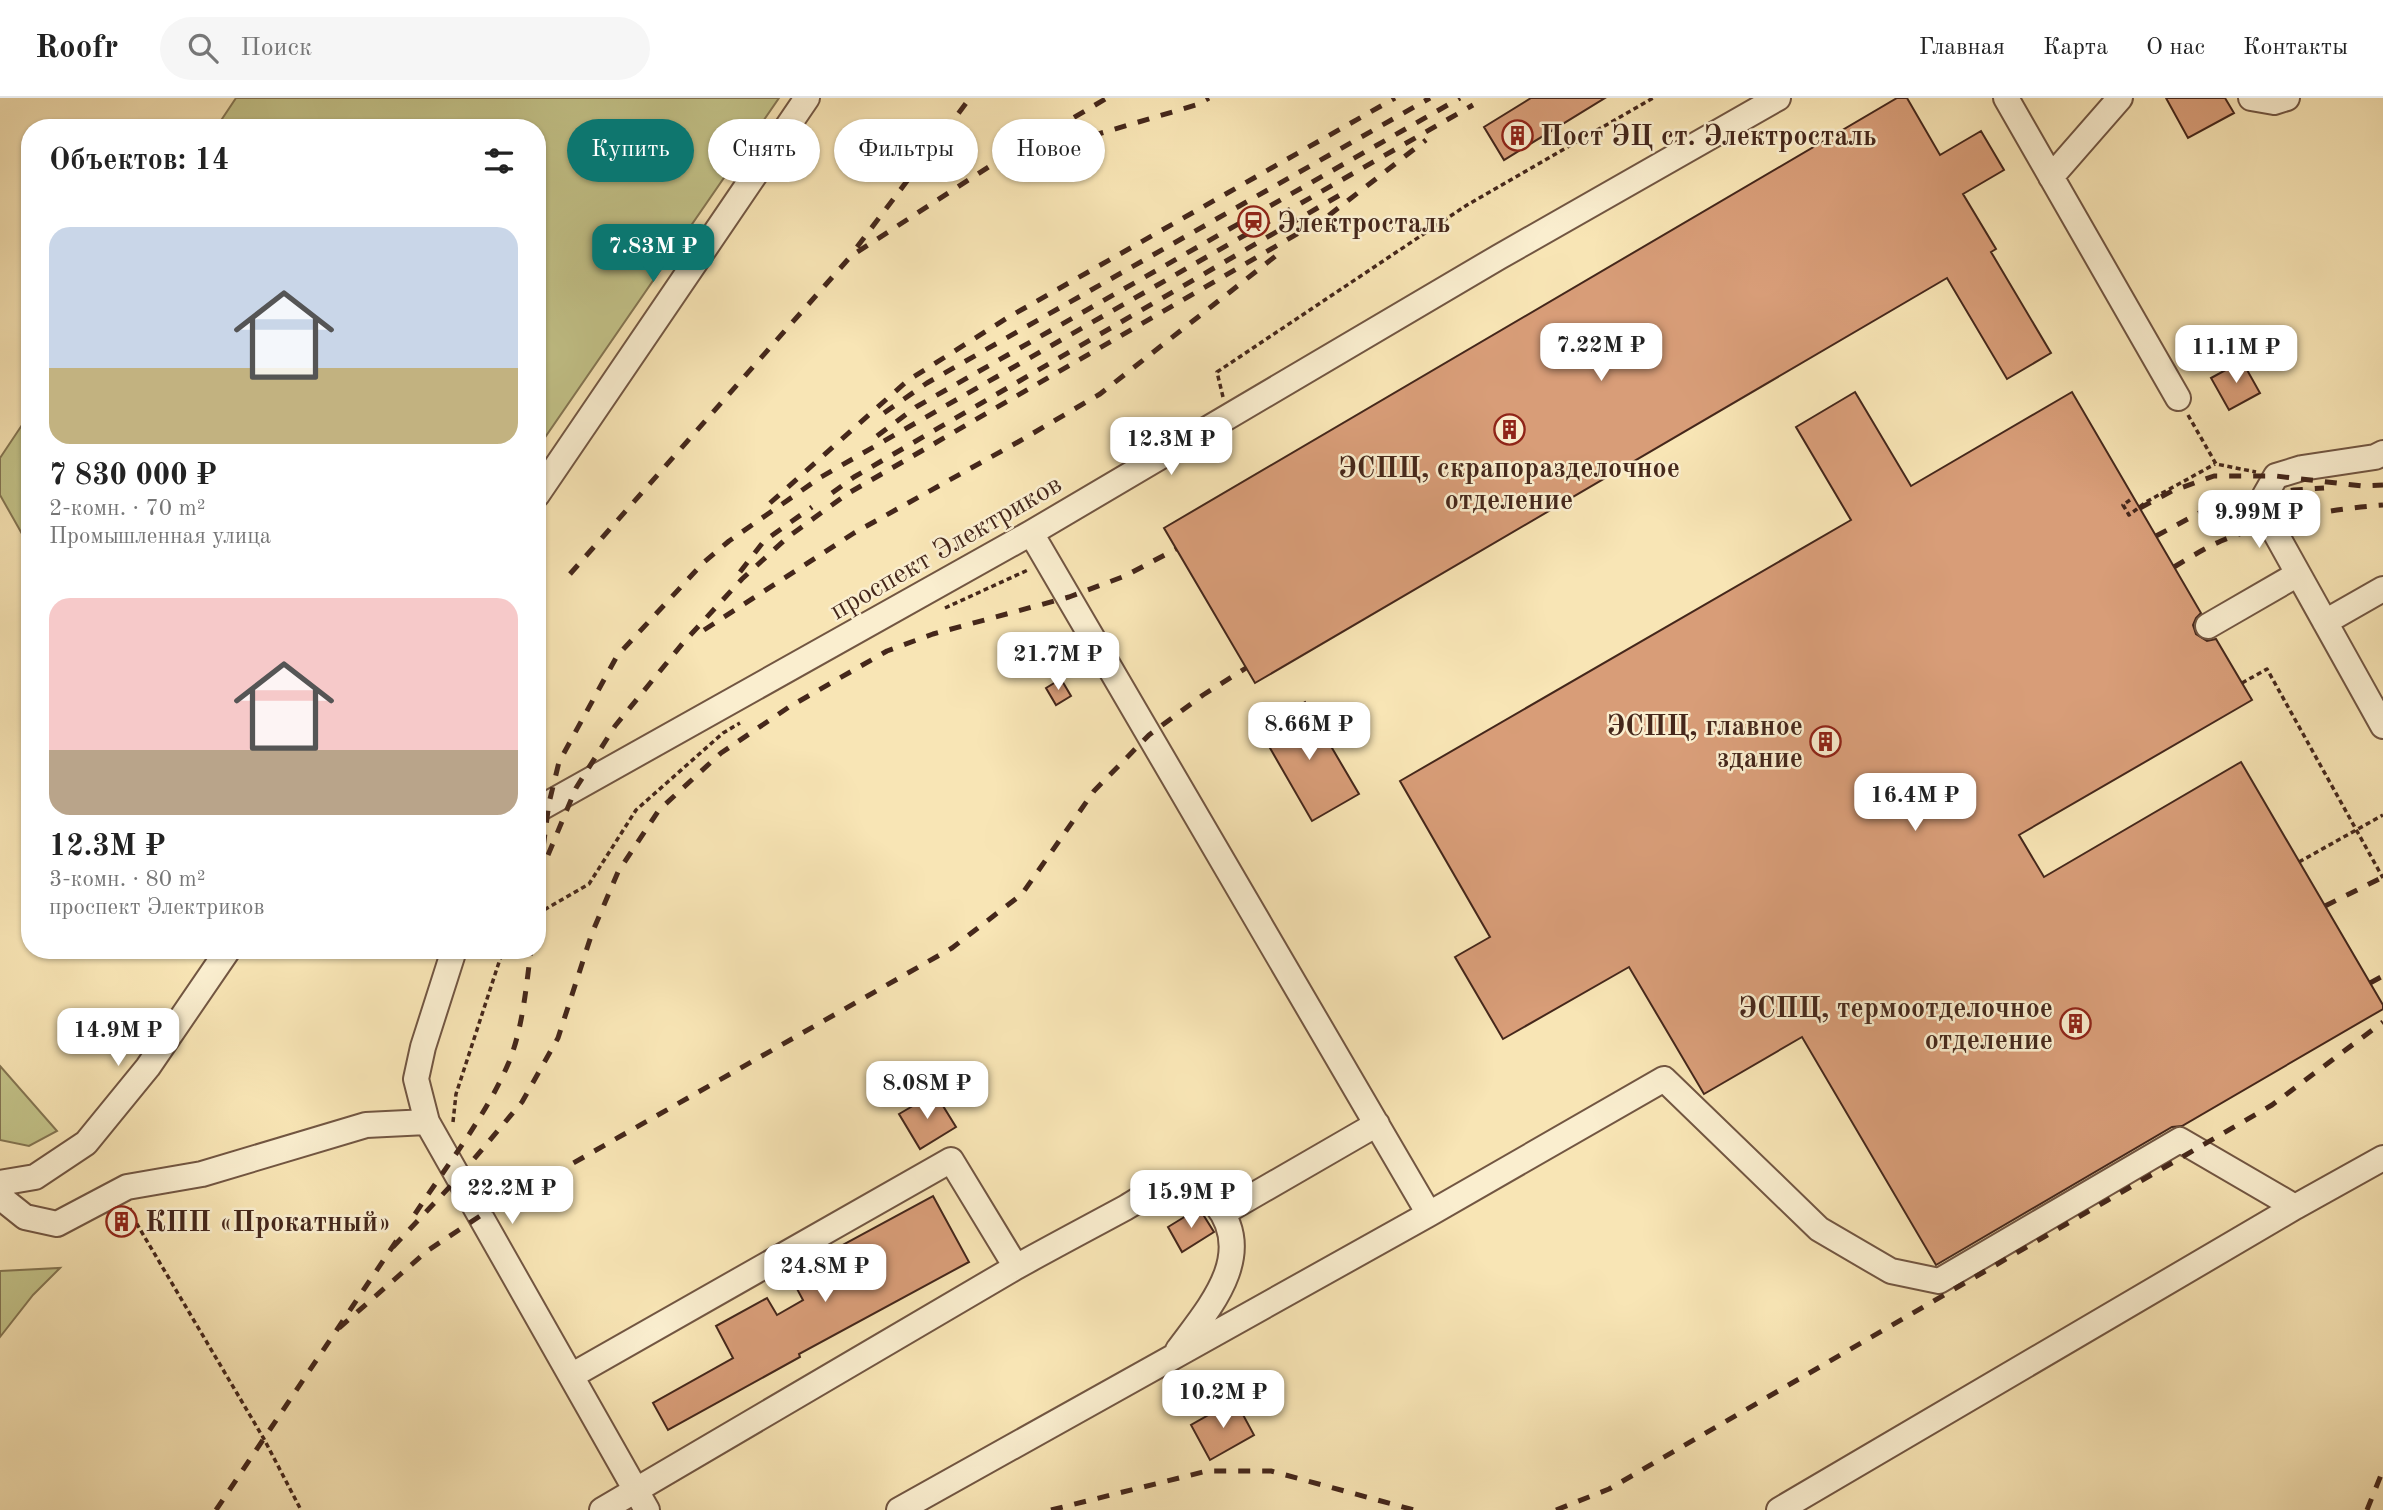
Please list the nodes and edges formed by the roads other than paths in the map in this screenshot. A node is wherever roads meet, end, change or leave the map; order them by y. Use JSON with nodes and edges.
{"nodes":[{"id":1,"x":807,"y":98,"type":"edge"},
{"id":2,"x":1778,"y":98,"type":"edge"},
{"id":3,"x":2006,"y":98,"type":"edge"},
{"id":4,"x":2120,"y":98,"type":"edge"},
{"id":5,"x":2251,"y":98,"type":"edge"},
{"id":6,"x":2287,"y":98,"type":"edge"},
{"id":7,"x":2051,"y":177,"type":"junction"},
{"id":8,"x":2178,"y":398,"type":"road end"},
{"id":9,"x":2383,"y":453,"type":"edge"},
{"id":10,"x":546,"y":482,"type":"edge"},
{"id":11,"x":1031,"y":533,"type":"junction"},
{"id":12,"x":2298,"y":574,"type":"junction"},
{"id":13,"x":2383,"y":589,"type":"edge"},
{"id":14,"x":2325,"y":622,"type":"junction"},
{"id":15,"x":2208,"y":626,"type":"dead end"},
{"id":16,"x":2383,"y":726,"type":"edge"},
{"id":17,"x":546,"y":805,"type":"edge"},
{"id":18,"x":222,"y":959,"type":"edge"},
{"id":19,"x":451,"y":959,"type":"edge"},
{"id":20,"x":427,"y":1122,"type":"junction"},
{"id":21,"x":1377,"y":1124,"type":"junction"},
{"id":22,"x":2383,"y":1158,"type":"edge"},
{"id":23,"x":0,"y":1183,"type":"edge"},
{"id":24,"x":0,"y":1197,"type":"edge"},
{"id":25,"x":2295,"y":1207,"type":"junction"},
{"id":26,"x":1223,"y":1213,"type":"junction"},
{"id":27,"x":1429,"y":1214,"type":"junction"},
{"id":28,"x":1016,"y":1267,"type":"junction"},
{"id":29,"x":1174,"y":1357,"type":"junction"},
{"id":30,"x":570,"y":1376,"type":"junction"},
{"id":31,"x":642,"y":1501,"type":"edge"},
{"id":32,"x":602,"y":1510,"type":"edge"},
{"id":33,"x":899,"y":1510,"type":"edge"},
{"id":34,"x":1779,"y":1510,"type":"edge"}],
"edges":[{"from":1,"to":10,"type":"street"},
{"from":2,"to":11,"type":"street","name":"проспект Электриков"},
{"from":3,"to":7,"type":"street"},
{"from":4,"to":7,"type":"street"},
{"from":5,"to":6,"type":"street"},
{"from":7,"to":8,"type":"street"},
{"from":9,"to":12,"type":"street"},
{"from":11,"to":17,"type":"street","name":"проспект Электриков"},
{"from":11,"to":21,"type":"street"},
{"from":12,"to":14,"type":"street"},
{"from":12,"to":15,"type":"street"},
{"from":13,"to":14,"type":"street"},
{"from":14,"to":16,"type":"street"},
{"from":18,"to":23,"type":"street"},
{"from":19,"to":20,"type":"street"},
{"from":20,"to":24,"type":"street"},
{"from":20,"to":30,"type":"street"},
{"from":21,"to":26,"type":"street"},
{"from":21,"to":27,"type":"street"},
{"from":22,"to":25,"type":"street"},
{"from":25,"to":27,"type":"street"},
{"from":25,"to":34,"type":"street"},
{"from":26,"to":28,"type":"street"},
{"from":26,"to":29,"type":"street"},
{"from":27,"to":29,"type":"street"},
{"from":28,"to":30,"type":"street"},
{"from":28,"to":31,"type":"street"},
{"from":29,"to":33,"type":"street"},
{"from":30,"to":31,"type":"street"},
{"from":31,"to":32,"type":"street"}]}
